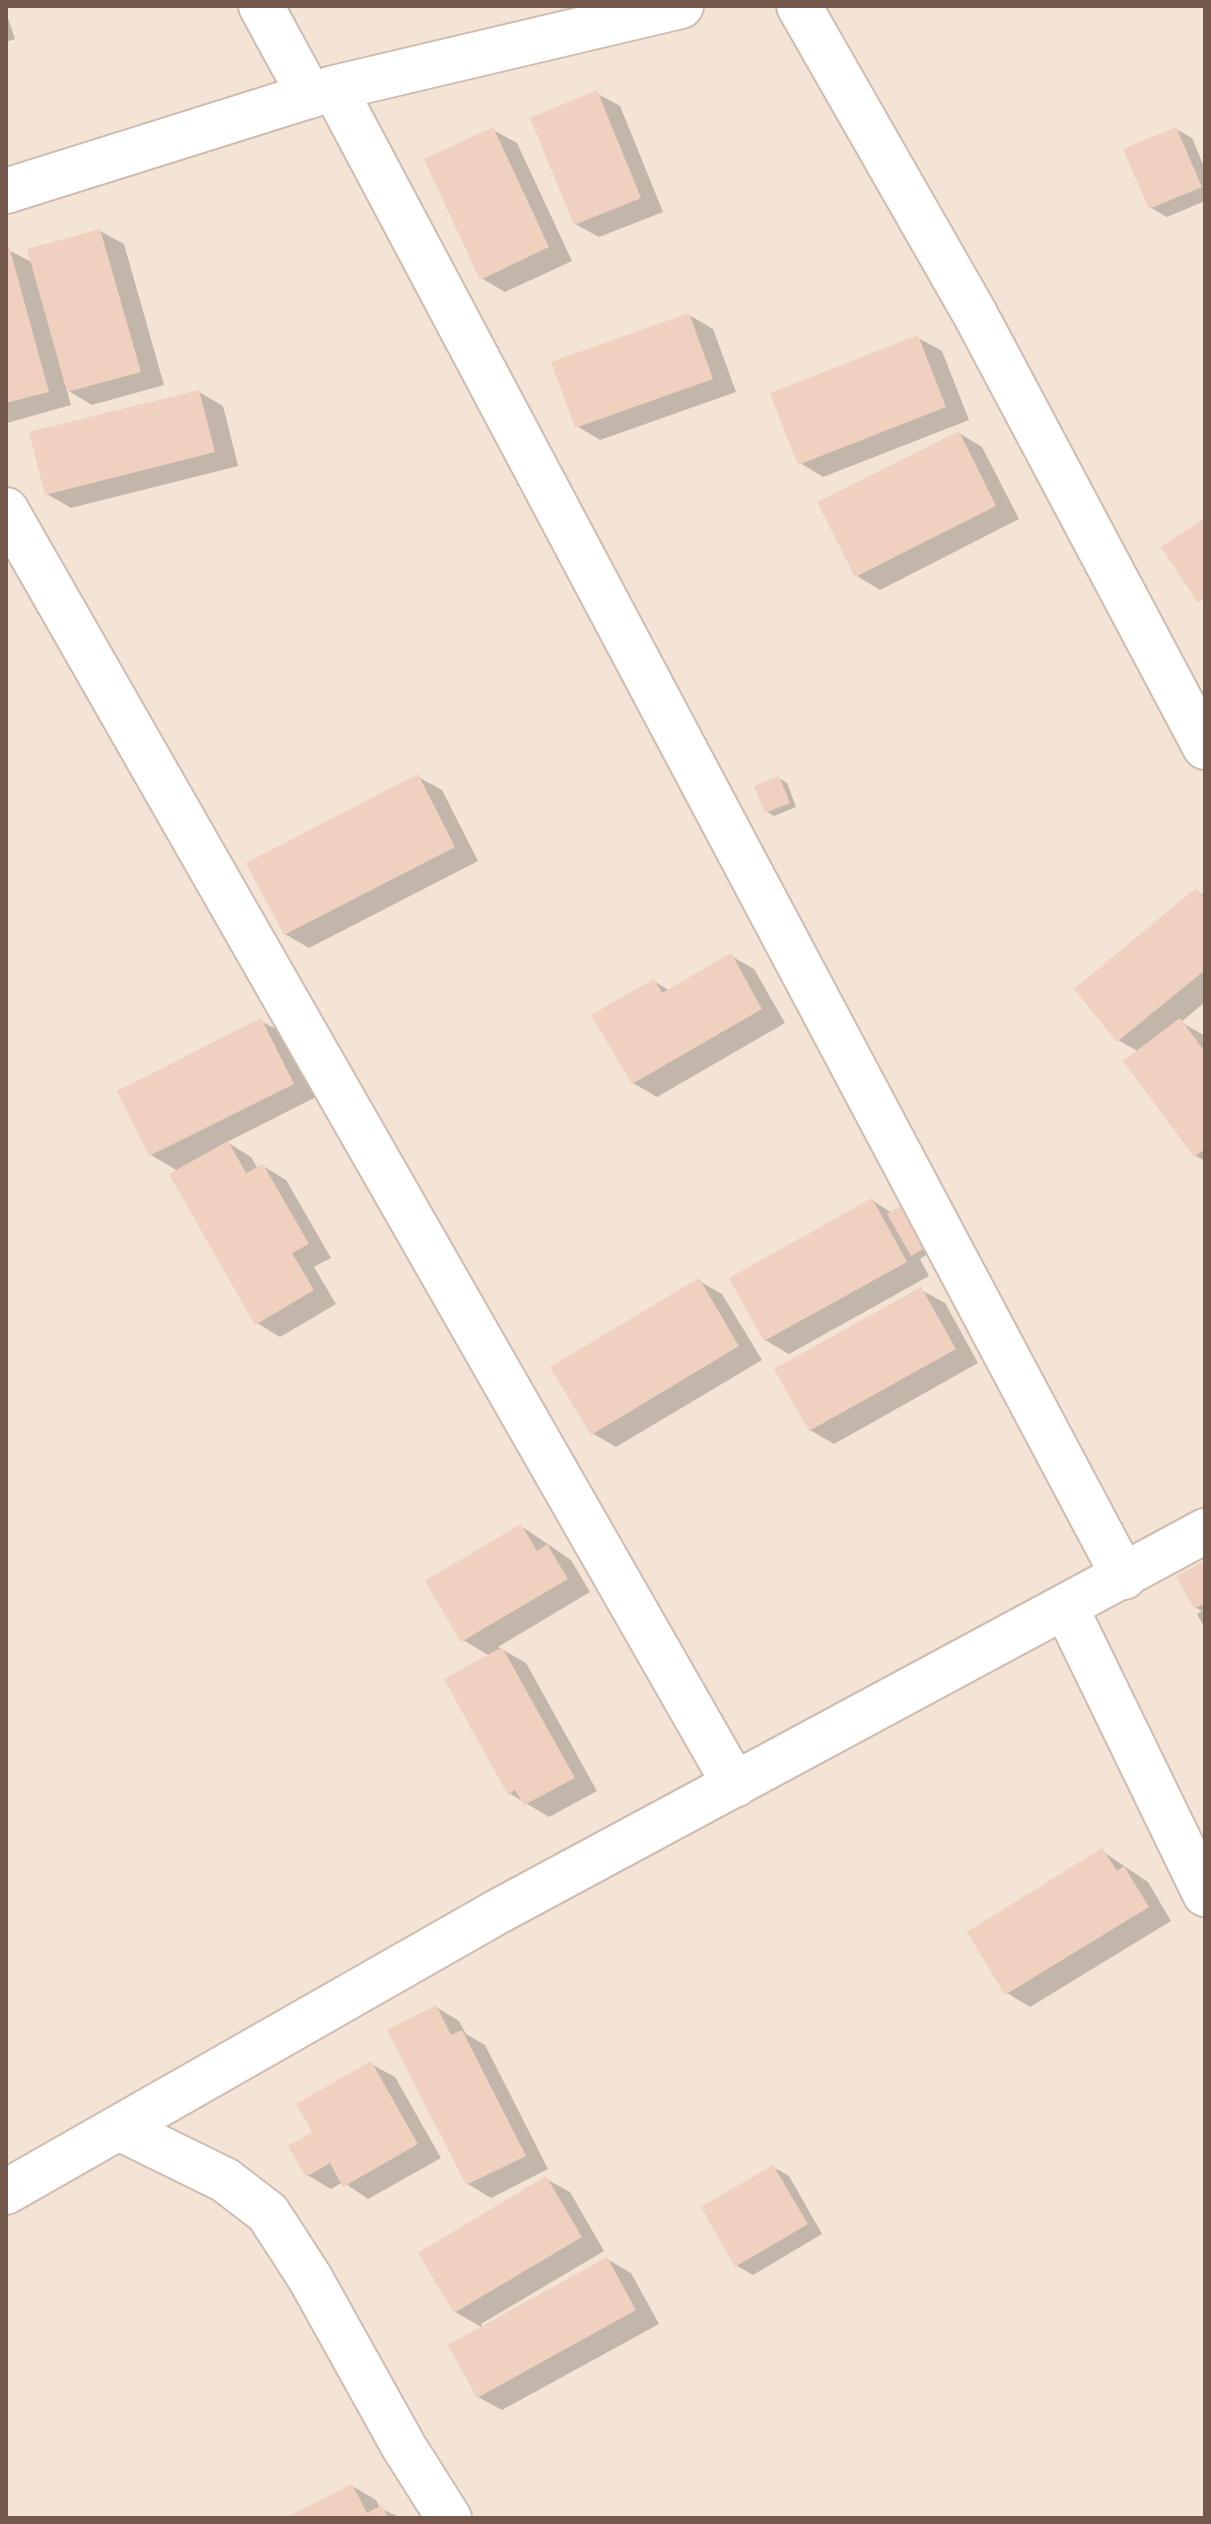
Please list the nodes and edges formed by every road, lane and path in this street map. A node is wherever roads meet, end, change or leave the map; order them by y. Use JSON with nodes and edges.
{"nodes":[{"id":1,"x":261,"y":6,"type":"edge"},
{"id":2,"x":799,"y":6,"type":"edge"},
{"id":3,"x":671,"y":7,"type":"edge"},
{"id":4,"x":322,"y":92,"type":"junction"},
{"id":5,"x":6,"y":191,"type":"edge"},
{"id":6,"x":6,"y":510,"type":"edge"},
{"id":7,"x":1205,"y":747,"type":"edge"},
{"id":8,"x":1205,"y":1531,"type":"edge"},
{"id":9,"x":1124,"y":1577,"type":"junction"},
{"id":10,"x":1066,"y":1608,"type":"junction"},
{"id":11,"x":735,"y":1785,"type":"junction"},
{"id":12,"x":1205,"y":1894,"type":"edge"},
{"id":13,"x":119,"y":2128,"type":"junction"},
{"id":14,"x":6,"y":2192,"type":"edge"},
{"id":15,"x":449,"y":2518,"type":"edge"}],
"edges":[{"from":1,"to":4,"type":"street"},
{"from":2,"to":7,"type":"street"},
{"from":3,"to":4,"type":"street"},
{"from":4,"to":5,"type":"street"},
{"from":4,"to":9,"type":"street"},
{"from":6,"to":11,"type":"street"},
{"from":8,"to":9,"type":"street"},
{"from":9,"to":10,"type":"street"},
{"from":10,"to":11,"type":"street"},
{"from":10,"to":12,"type":"street"},
{"from":11,"to":13,"type":"street"},
{"from":13,"to":14,"type":"street"},
{"from":13,"to":15,"type":"street"}]}
